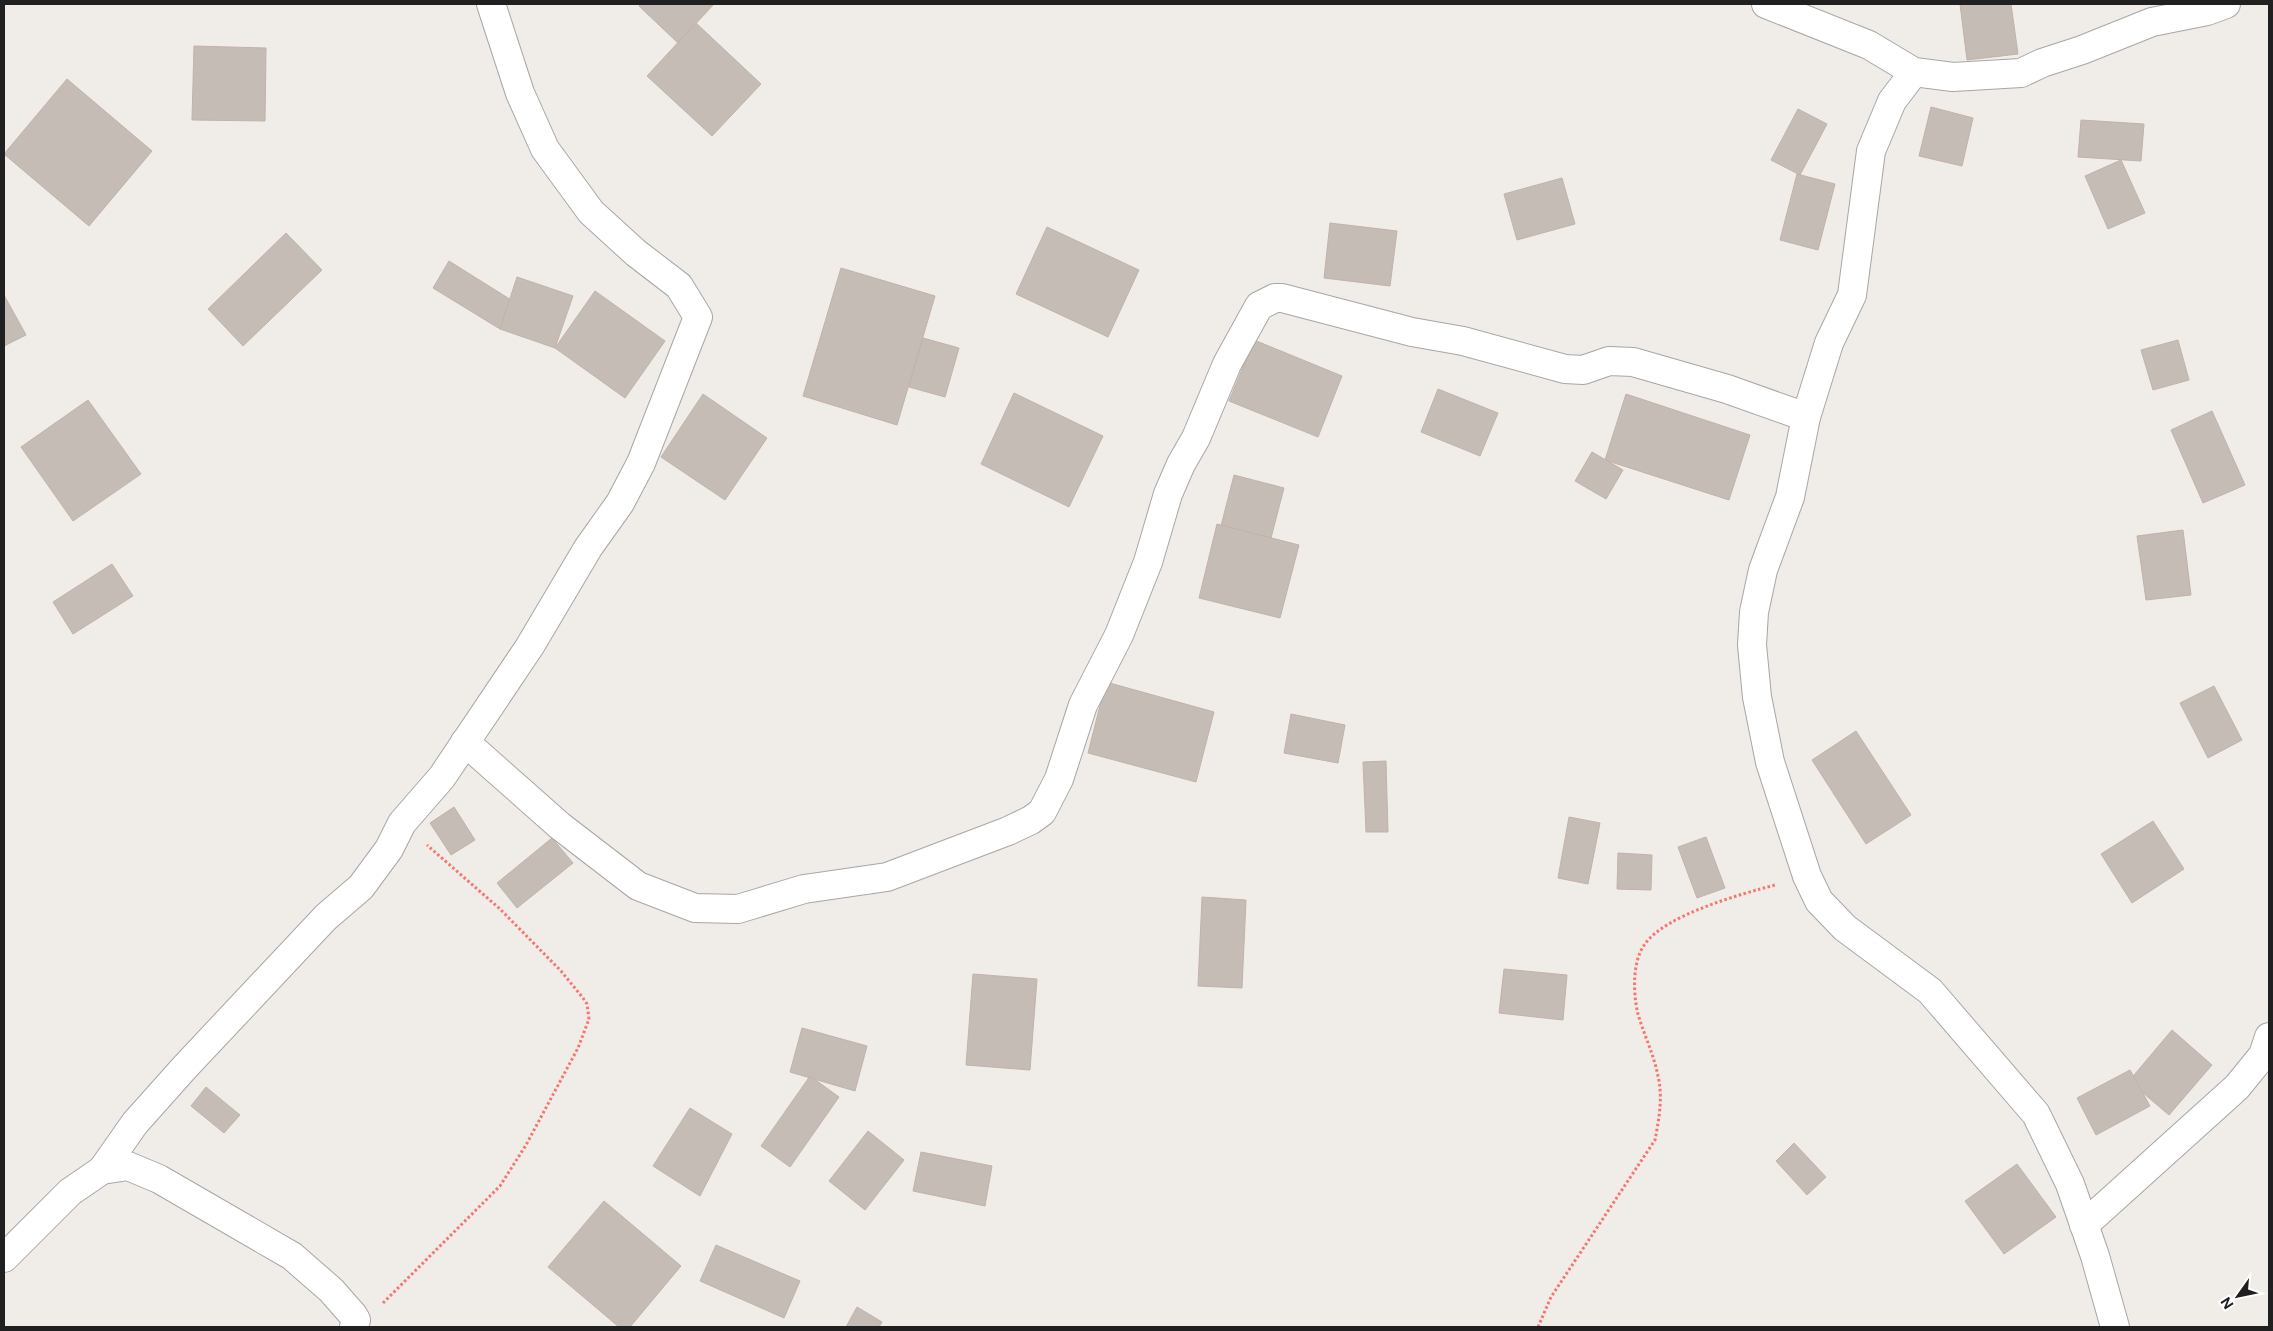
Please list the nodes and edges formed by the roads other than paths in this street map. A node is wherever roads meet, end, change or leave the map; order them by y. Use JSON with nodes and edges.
{"nodes":[{"id":1,"x":491,"y":4,"type":"edge"},
{"id":2,"x":1766,"y":4,"type":"edge"},
{"id":3,"x":2226,"y":4,"type":"edge"},
{"id":4,"x":1914,"y":72,"type":"junction"},
{"id":5,"x":1806,"y":417,"type":"junction"},
{"id":6,"x":465,"y":742,"type":"junction"},
{"id":7,"x":2269,"y":1037,"type":"edge"},
{"id":8,"x":102,"y":1170,"type":"junction"},
{"id":9,"x":2084,"y":1225,"type":"junction"},
{"id":10,"x":4,"y":1258,"type":"edge"},
{"id":11,"x":355,"y":1326,"type":"edge"},
{"id":12,"x":2115,"y":1327,"type":"edge"}],
"edges":[{"from":1,"to":6,"type":"street"},
{"from":2,"to":4,"type":"street"},
{"from":3,"to":4,"type":"street"},
{"from":4,"to":5,"type":"street"},
{"from":5,"to":6,"type":"street"},
{"from":5,"to":9,"type":"street"},
{"from":6,"to":8,"type":"street"},
{"from":7,"to":9,"type":"street"},
{"from":8,"to":10,"type":"street"},
{"from":8,"to":11,"type":"street"},
{"from":9,"to":12,"type":"street"}]}
